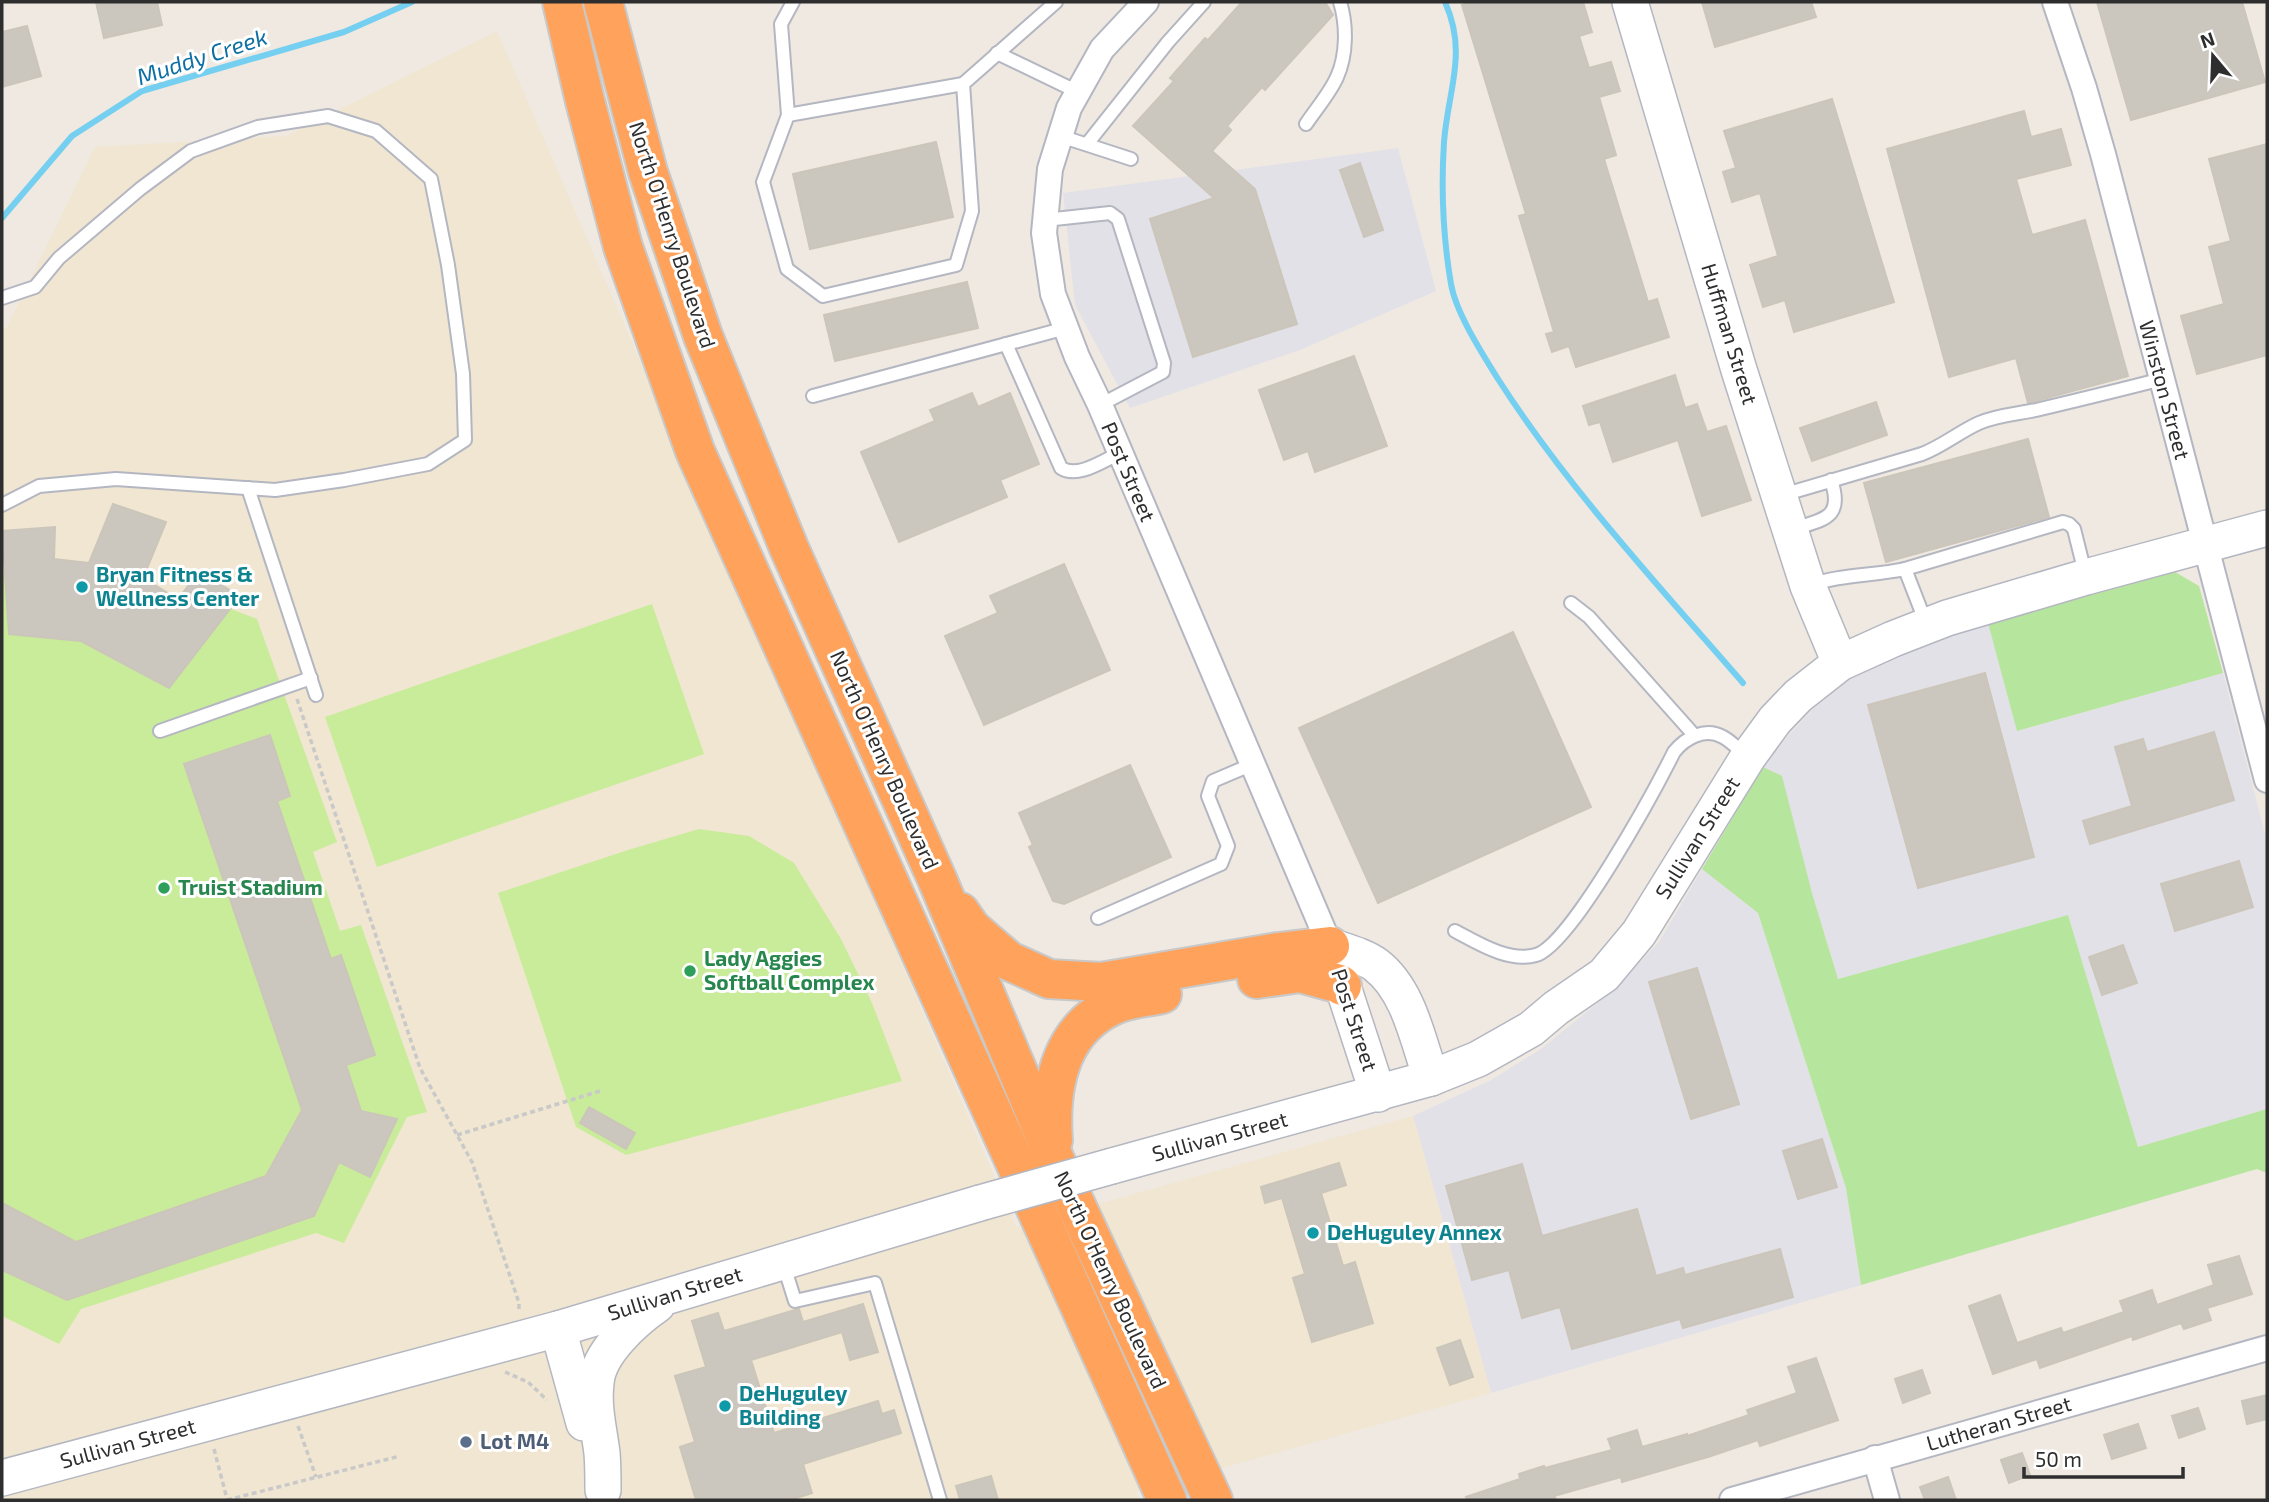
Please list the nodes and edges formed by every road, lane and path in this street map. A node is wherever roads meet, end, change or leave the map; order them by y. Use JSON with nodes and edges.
{"nodes":[{"id":1,"x":562,"y":2,"type":"edge"},
{"id":2,"x":603,"y":2,"type":"edge"},
{"id":3,"x":793,"y":2,"type":"edge"},
{"id":4,"x":1056,"y":2,"type":"edge"},
{"id":5,"x":1146,"y":2,"type":"edge"},
{"id":6,"x":1204,"y":2,"type":"edge"},
{"id":7,"x":1340,"y":2,"type":"edge"},
{"id":8,"x":1630,"y":2,"type":"edge"},
{"id":9,"x":2055,"y":2,"type":"edge"},
{"id":10,"x":997,"y":53,"type":"junction"},
{"id":11,"x":963,"y":83,"type":"junction"},
{"id":12,"x":1078,"y":92,"type":"junction"},
{"id":13,"x":788,"y":115,"type":"junction"},
{"id":14,"x":1307,"y":124,"type":"dead end"},
{"id":15,"x":1060,"y":136,"type":"junction"},
{"id":16,"x":1087,"y":144,"type":"junction"},
{"id":17,"x":1131,"y":159,"type":"dead end"},
{"id":18,"x":1045,"y":220,"type":"junction"},
{"id":19,"x":2,"y":298,"type":"edge"},
{"id":20,"x":1066,"y":328,"type":"junction"},
{"id":21,"x":1006,"y":344,"type":"junction"},
{"id":22,"x":2162,"y":379,"type":"junction"},
{"id":23,"x":813,"y":397,"type":"dead end"},
{"id":24,"x":1100,"y":405,"type":"junction"},
{"id":25,"x":1120,"y":453,"type":"junction"},
{"id":26,"x":1831,"y":480,"type":"junction"},
{"id":27,"x":248,"y":488,"type":"junction"},
{"id":28,"x":1779,"y":496,"type":"junction"},
{"id":29,"x":2,"y":505,"type":"edge"},
{"id":30,"x":2267,"y":528,"type":"edge"},
{"id":31,"x":1790,"y":530,"type":"junction"},
{"id":32,"x":2204,"y":544,"type":"junction"},
{"id":33,"x":1905,"y":569,"type":"junction"},
{"id":34,"x":2086,"y":577,"type":"junction"},
{"id":35,"x":1808,"y":586,"type":"junction"},
{"id":36,"x":1571,"y":603,"type":"dead end"},
{"id":37,"x":1926,"y":626,"type":"junction"},
{"id":38,"x":1840,"y":663,"type":"junction"},
{"id":39,"x":311,"y":678,"type":"junction"},
{"id":40,"x":296,"y":694,"type":"dead end"},
{"id":41,"x":316,"y":695,"type":"dead end"},
{"id":42,"x":160,"y":731,"type":"dead end"},
{"id":43,"x":1694,"y":736,"type":"junction"},
{"id":44,"x":1748,"y":757,"type":"junction"},
{"id":45,"x":1253,"y":764,"type":"junction"},
{"id":46,"x":2267,"y":780,"type":"edge"},
{"id":47,"x":937,"y":879,"type":"junction"},
{"id":48,"x":1098,"y":918,"type":"dead end"},
{"id":49,"x":1455,"y":931,"type":"dead end"},
{"id":50,"x":1330,"y":946,"type":"junction"},
{"id":51,"x":1342,"y":986,"type":"junction"},
{"id":52,"x":1431,"y":1078,"type":"junction"},
{"id":53,"x":600,"y":1091,"type":"dead end"},
{"id":54,"x":1378,"y":1094,"type":"junction"},
{"id":55,"x":457,"y":1135,"type":"junction"},
{"id":56,"x":1055,"y":1160,"type":"junction"},
{"id":57,"x":782,"y":1261,"type":"junction"},
{"id":58,"x":671,"y":1295,"type":"junction"},
{"id":59,"x":558,"y":1329,"type":"junction"},
{"id":60,"x":2267,"y":1348,"type":"edge"},
{"id":61,"x":511,"y":1356,"type":"junction"},
{"id":62,"x":517,"y":1377,"type":"junction"},
{"id":63,"x":549,"y":1402,"type":"dead end"},
{"id":64,"x":298,"y":1424,"type":"dead end"},
{"id":65,"x":213,"y":1447,"type":"dead end"},
{"id":66,"x":400,"y":1456,"type":"dead end"},
{"id":67,"x":1875,"y":1458,"type":"junction"},
{"id":68,"x":316,"y":1477,"type":"junction"},
{"id":69,"x":2,"y":1478,"type":"edge"},
{"id":70,"x":604,"y":1495,"type":"edge"},
{"id":71,"x":227,"y":1500,"type":"edge"},
{"id":72,"x":940,"y":1500,"type":"edge"},
{"id":73,"x":1167,"y":1500,"type":"edge"},
{"id":74,"x":1213,"y":1500,"type":"edge"},
{"id":75,"x":1732,"y":1500,"type":"edge"},
{"id":76,"x":1887,"y":1500,"type":"edge"}],
"edges":[{"from":1,"to":73,"type":"highway","name":"North O'Henry Boulevard"},
{"from":2,"to":47,"type":"highway","name":"North O'Henry Boulevard"},
{"from":3,"to":13,"type":"lane"},
{"from":4,"to":10,"type":"lane"},
{"from":5,"to":12,"type":"street","name":"Post Street"},
{"from":6,"to":16,"type":"lane"},
{"from":7,"to":14,"type":"lane"},
{"from":8,"to":28,"type":"street","name":"Huffman Street"},
{"from":9,"to":22,"type":"street","name":"Winston Street"},
{"from":10,"to":11,"type":"lane"},
{"from":10,"to":12,"type":"lane"},
{"from":11,"to":13,"type":"lane"},
{"from":11,"to":13,"type":"lane"},
{"from":12,"to":15,"type":"street","name":"Post Street"},
{"from":15,"to":16,"type":"lane"},
{"from":15,"to":18,"type":"street","name":"Post Street"},
{"from":16,"to":17,"type":"lane"},
{"from":18,"to":20,"type":"street","name":"Post Street"},
{"from":18,"to":24,"type":"lane"},
{"from":19,"to":27,"type":"lane"},
{"from":20,"to":21,"type":"lane"},
{"from":20,"to":24,"type":"street","name":"Post Street"},
{"from":21,"to":23,"type":"lane"},
{"from":21,"to":25,"type":"lane"},
{"from":22,"to":26,"type":"lane"},
{"from":22,"to":32,"type":"street","name":"Winston Street"},
{"from":24,"to":25,"type":"street","name":"Post Street"},
{"from":25,"to":45,"type":"street","name":"Post Street"},
{"from":26,"to":28,"type":"lane"},
{"from":26,"to":31,"type":"lane"},
{"from":27,"to":29,"type":"lane"},
{"from":27,"to":39,"type":"lane"},
{"from":28,"to":31,"type":"street","name":"Huffman Street"},
{"from":30,"to":32,"type":"street","name":"Sullivan Street"},
{"from":31,"to":35,"type":"street","name":"Huffman Street"},
{"from":32,"to":34,"type":"street","name":"Sullivan Street"},
{"from":32,"to":46,"type":"street","name":"Winston Street"},
{"from":33,"to":34,"type":"lane"},
{"from":33,"to":35,"type":"lane"},
{"from":33,"to":37,"type":"lane"},
{"from":34,"to":37,"type":"street","name":"Sullivan Street"},
{"from":35,"to":38,"type":"street","name":"Huffman Street"},
{"from":36,"to":43,"type":"lane"},
{"from":37,"to":38,"type":"street","name":"Sullivan Street"},
{"from":38,"to":44,"type":"street","name":"Sullivan Street"},
{"from":39,"to":41,"type":"lane"},
{"from":39,"to":42,"type":"lane"},
{"from":40,"to":55,"type":"path"},
{"from":43,"to":44,"type":"lane"},
{"from":43,"to":49,"type":"lane"},
{"from":44,"to":52,"type":"street","name":"Sullivan Street"},
{"from":45,"to":48,"type":"lane"},
{"from":45,"to":50,"type":"street","name":"Post Street"},
{"from":47,"to":50,"type":"highway"},
{"from":47,"to":56,"type":"highway","name":"North O'Henry Boulevard"},
{"from":50,"to":51,"type":"street","name":"Post Street"},
{"from":50,"to":52,"type":"street","name":"Post Street"},
{"from":51,"to":54,"type":"street","name":"Post Street"},
{"from":51,"to":56,"type":"highway"},
{"from":52,"to":54,"type":"street","name":"Sullivan Street"},
{"from":53,"to":55,"type":"path"},
{"from":54,"to":57,"type":"street","name":"Sullivan Street","bridge":true},
{"from":55,"to":61,"type":"path"},
{"from":56,"to":74,"type":"highway","name":"North O'Henry Boulevard"},
{"from":57,"to":58,"type":"street","name":"Sullivan Street"},
{"from":57,"to":72,"type":"lane"},
{"from":58,"to":59,"type":"street","name":"Sullivan Street"},
{"from":58,"to":70,"type":"street"},
{"from":59,"to":61,"type":"street","name":"Sullivan Street"},
{"from":59,"to":70,"type":"street"},
{"from":60,"to":67,"type":"street","name":"Lutheran Street"},
{"from":61,"to":62,"type":"path"},
{"from":61,"to":62,"type":"path"},
{"from":61,"to":69,"type":"street","name":"Sullivan Street"},
{"from":62,"to":63,"type":"path"},
{"from":64,"to":68,"type":"path"},
{"from":65,"to":71,"type":"path"},
{"from":66,"to":68,"type":"path"},
{"from":67,"to":75,"type":"street","name":"Lutheran Street"},
{"from":67,"to":76,"type":"street"},
{"from":68,"to":71,"type":"path"}]}
